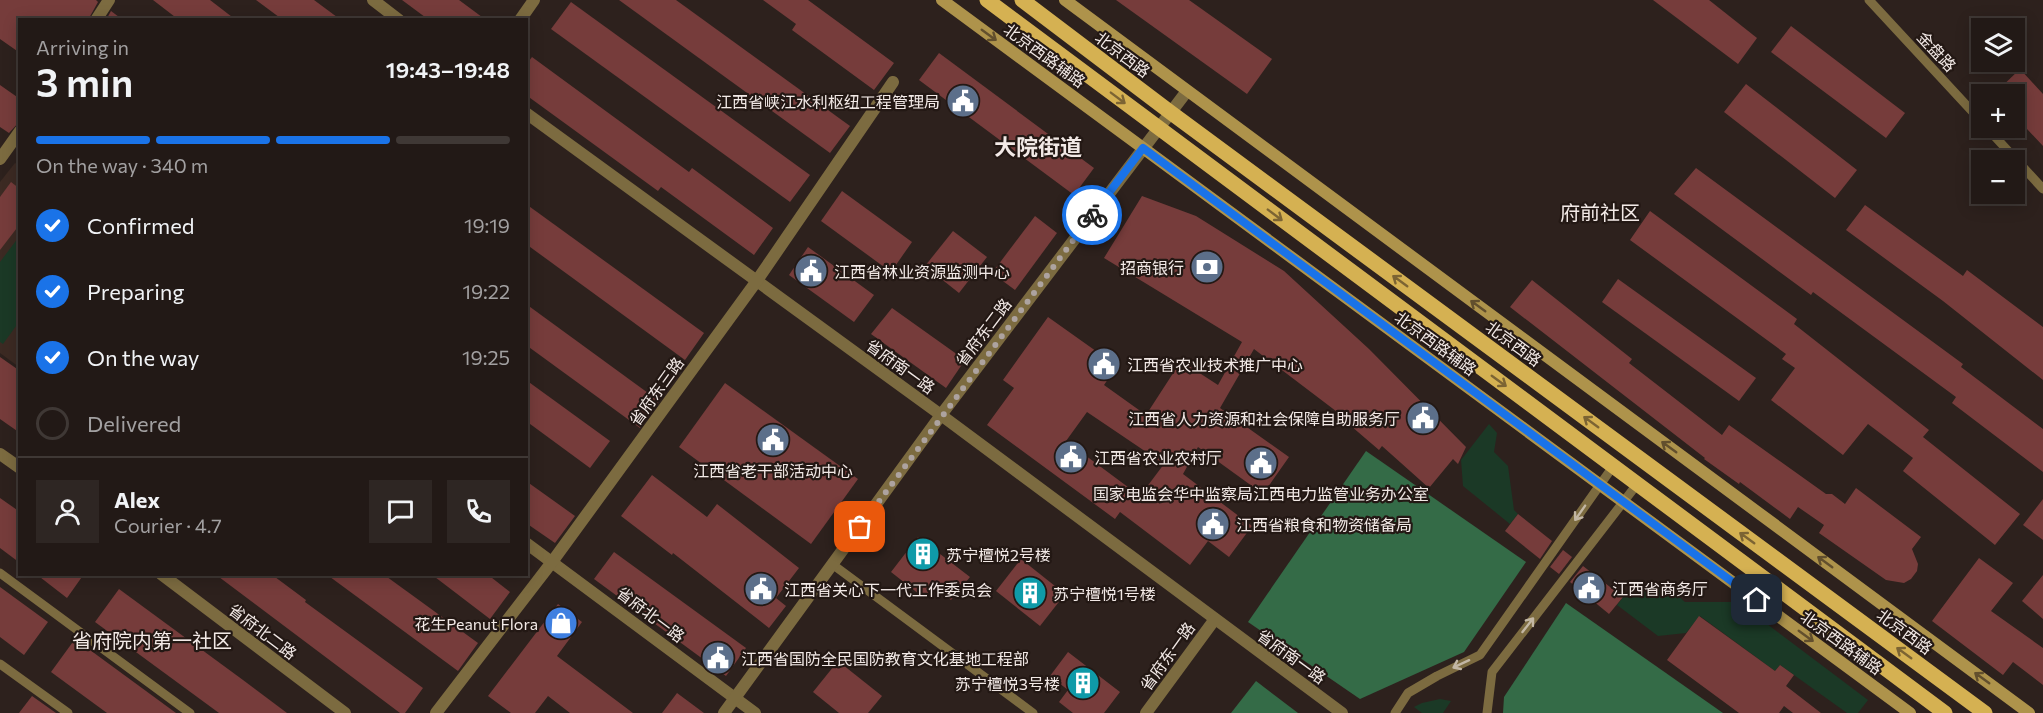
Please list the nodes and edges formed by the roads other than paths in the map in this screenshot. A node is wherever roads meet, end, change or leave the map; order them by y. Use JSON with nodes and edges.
{"nodes":[{"id":1,"x":109,"y":0,"type":"edge"},
{"id":2,"x":373,"y":0,"type":"edge"},
{"id":3,"x":534,"y":0,"type":"edge"},
{"id":4,"x":942,"y":0,"type":"edge"},
{"id":5,"x":987,"y":0,"type":"edge"},
{"id":6,"x":1022,"y":0,"type":"edge"},
{"id":7,"x":1065,"y":0,"type":"edge"},
{"id":8,"x":1869,"y":0,"type":"edge"},
{"id":9,"x":97,"y":18,"type":"edge"},
{"id":10,"x":396,"y":18,"type":"edge"},
{"id":11,"x":521,"y":18,"type":"edge"},
{"id":12,"x":893,"y":82,"type":"dead end"},
{"id":13,"x":1187,"y":91,"type":"junction"},
{"id":14,"x":1971,"y":110,"type":"edge"},
{"id":15,"x":1170,"y":112,"type":"junction"},
{"id":16,"x":528,"y":114,"type":"edge"},
{"id":17,"x":1158,"y":128,"type":"junction"},
{"id":18,"x":18,"y":134,"type":"edge"},
{"id":19,"x":1996,"y":138,"type":"edge"},
{"id":20,"x":1143,"y":148,"type":"junction"},
{"id":21,"x":0,"y":159,"type":"edge"},
{"id":22,"x":2043,"y":189,"type":"edge"},
{"id":23,"x":756,"y":282,"type":"junction"},
{"id":24,"x":941,"y":416,"type":"junction"},
{"id":25,"x":0,"y":454,"type":"edge"},
{"id":26,"x":1614,"y":465,"type":"junction"},
{"id":27,"x":18,"y":467,"type":"edge"},
{"id":28,"x":1638,"y":483,"type":"junction"},
{"id":29,"x":1600,"y":484,"type":"junction"},
{"id":30,"x":1623,"y":501,"type":"junction"},
{"id":31,"x":528,"y":544,"type":"edge"},
{"id":32,"x":552,"y":562,"type":"junction"},
{"id":33,"x":832,"y":564,"type":"junction"},
{"id":34,"x":0,"y":573,"type":"edge"},
{"id":35,"x":164,"y":576,"type":"edge"},
{"id":36,"x":1215,"y":619,"type":"junction"},
{"id":37,"x":0,"y":664,"type":"edge"},
{"id":38,"x":735,"y":698,"type":"junction"},
{"id":39,"x":68,"y":713,"type":"edge"},
{"id":40,"x":190,"y":713,"type":"edge"},
{"id":41,"x":345,"y":713,"type":"edge"},
{"id":42,"x":436,"y":713,"type":"edge"},
{"id":43,"x":724,"y":713,"type":"edge"},
{"id":44,"x":755,"y":713,"type":"edge"},
{"id":45,"x":1033,"y":713,"type":"edge"},
{"id":46,"x":1146,"y":713,"type":"edge"},
{"id":47,"x":1342,"y":713,"type":"edge"},
{"id":48,"x":1395,"y":713,"type":"edge"},
{"id":49,"x":1487,"y":713,"type":"edge"},
{"id":50,"x":1911,"y":713,"type":"edge"},
{"id":51,"x":1945,"y":713,"type":"edge"},
{"id":52,"x":1985,"y":713,"type":"edge"},
{"id":53,"x":2029,"y":713,"type":"edge"}],
"edges":[{"from":1,"to":9,"type":"street"},
{"from":2,"to":10,"type":"street"},
{"from":3,"to":11,"type":"street"},
{"from":4,"to":20,"type":"main road","name":"北京西路辅路","one_way":true},
{"from":5,"to":17,"type":"main road","one_way":true},
{"from":6,"to":15,"type":"main road","name":"北京西路"},
{"from":7,"to":13,"type":"main road"},
{"from":8,"to":14,"type":"lane","name":"金盘路"},
{"from":12,"to":23,"type":"street","name":"省府东三路"},
{"from":13,"to":15,"type":"street","name":"省府东二路"},
{"from":53,"to":13,"type":"main road","one_way":true},
{"from":15,"to":17,"type":"street","name":"省府东二路"},
{"from":52,"to":15,"type":"main road","name":"北京西路","one_way":true},
{"from":16,"to":23,"type":"street","name":"省府南一路"},
{"from":17,"to":20,"type":"street","name":"省府东二路"},
{"from":17,"to":26,"type":"main road","one_way":true},
{"from":18,"to":21,"type":"street"},
{"from":19,"to":22,"type":"lane"},
{"from":20,"to":24,"type":"street","name":"省府东二路"},
{"from":20,"to":29,"type":"main road","name":"北京西路辅路"},
{"from":23,"to":24,"type":"street","name":"省府南一路"},
{"from":23,"to":32,"type":"street","name":"省府东三路"},
{"from":24,"to":33,"type":"street","name":"省府东二路"},
{"from":24,"to":36,"type":"street","name":"省府南一路"},
{"from":25,"to":27,"type":"street"},
{"from":26,"to":28,"type":"main road"},
{"from":26,"to":29,"type":"lane"},
{"from":28,"to":30,"type":"lane"},
{"from":28,"to":51,"type":"main road"},
{"from":29,"to":30,"type":"main road","name":"北京西路辅路"},
{"from":29,"to":48,"type":"lane","one_way":true},
{"from":49,"to":30,"type":"lane","one_way":true},
{"from":30,"to":50,"type":"main road","name":"北京西路辅路","one_way":true},
{"from":31,"to":32,"type":"street","name":"省府北一路"},
{"from":32,"to":38,"type":"street","name":"省府北一路"},
{"from":32,"to":42,"type":"street","name":"省府东三路"},
{"from":33,"to":38,"type":"street","name":"省府东二路"},
{"from":33,"to":45,"type":"lane"},
{"from":34,"to":40,"type":"lane"},
{"from":35,"to":41,"type":"street","name":"省府北二路"},
{"from":36,"to":46,"type":"street","name":"省府东一路"},
{"from":36,"to":47,"type":"street","name":"省府南一路"},
{"from":37,"to":39,"type":"lane"},
{"from":38,"to":43,"type":"street","name":"省府东二路"},
{"from":38,"to":44,"type":"street","name":"省府北一路"}]}
